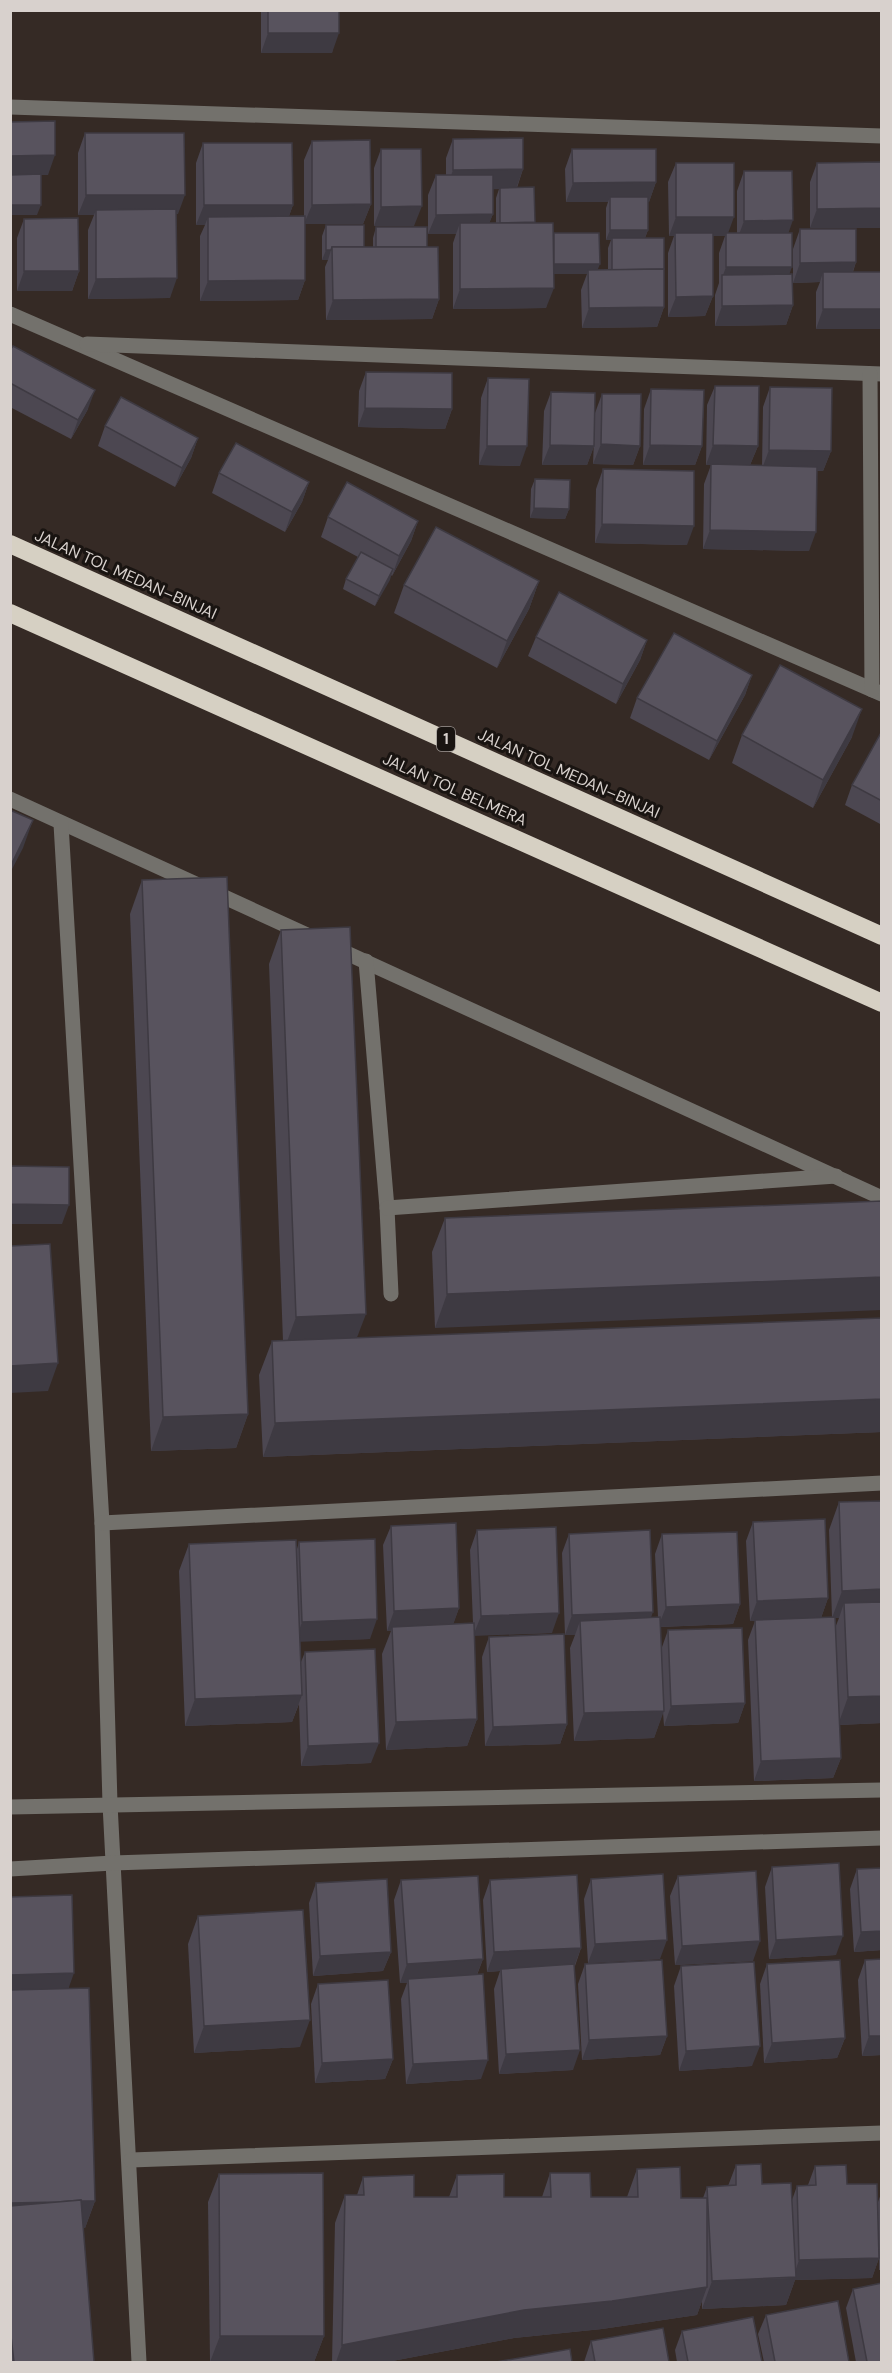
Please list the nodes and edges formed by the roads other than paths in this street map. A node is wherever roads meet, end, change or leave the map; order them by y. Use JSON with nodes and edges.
{"nodes":[{"id":1,"x":10,"y":107,"type":"edge"},
{"id":2,"x":882,"y":136,"type":"edge"},
{"id":3,"x":10,"y":314,"type":"edge"},
{"id":4,"x":78,"y":343,"type":"junction"},
{"id":5,"x":876,"y":374,"type":"edge"},
{"id":6,"x":10,"y":544,"type":"edge"},
{"id":7,"x":10,"y":613,"type":"edge"},
{"id":8,"x":877,"y":692,"type":"edge"},
{"id":9,"x":10,"y":798,"type":"edge"},
{"id":10,"x":61,"y":824,"type":"junction"},
{"id":11,"x":882,"y":936,"type":"edge"},
{"id":12,"x":366,"y":961,"type":"junction"},
{"id":13,"x":882,"y":1003,"type":"edge"},
{"id":14,"x":839,"y":1176,"type":"junction"},
{"id":15,"x":882,"y":1198,"type":"edge"},
{"id":16,"x":387,"y":1208,"type":"junction"},
{"id":17,"x":391,"y":1294,"type":"dead end"},
{"id":18,"x":882,"y":1483,"type":"edge"},
{"id":19,"x":102,"y":1523,"type":"junction"},
{"id":20,"x":882,"y":1790,"type":"edge"},
{"id":21,"x":110,"y":1804,"type":"junction"},
{"id":22,"x":10,"y":1807,"type":"edge"},
{"id":23,"x":882,"y":1838,"type":"edge"},
{"id":24,"x":112,"y":1863,"type":"junction"},
{"id":25,"x":10,"y":1869,"type":"edge"},
{"id":26,"x":882,"y":2133,"type":"edge"},
{"id":27,"x":131,"y":2160,"type":"junction"},
{"id":28,"x":140,"y":2362,"type":"edge"}],
"edges":[{"from":1,"to":2,"type":"street"},
{"from":3,"to":4,"type":"street"},
{"from":4,"to":5,"type":"street"},
{"from":4,"to":8,"type":"street"},
{"from":5,"to":8,"type":"street"},
{"from":6,"to":11,"type":"highway","name":"JALAN TOL MEDAN–BINJAI","number":"1"},
{"from":7,"to":13,"type":"highway","name":"JALAN TOL BELMERA"},
{"from":9,"to":10,"type":"street"},
{"from":10,"to":12,"type":"street"},
{"from":10,"to":19,"type":"street"},
{"from":12,"to":14,"type":"street"},
{"from":12,"to":16,"type":"street"},
{"from":14,"to":15,"type":"street"},
{"from":14,"to":16,"type":"street"},
{"from":16,"to":17,"type":"street"},
{"from":18,"to":19,"type":"street"},
{"from":19,"to":21,"type":"street"},
{"from":20,"to":21,"type":"street"},
{"from":21,"to":22,"type":"street"},
{"from":21,"to":24,"type":"street"},
{"from":23,"to":24,"type":"street"},
{"from":24,"to":25,"type":"street"},
{"from":24,"to":27,"type":"street"},
{"from":26,"to":27,"type":"street"},
{"from":27,"to":28,"type":"street"}]}
